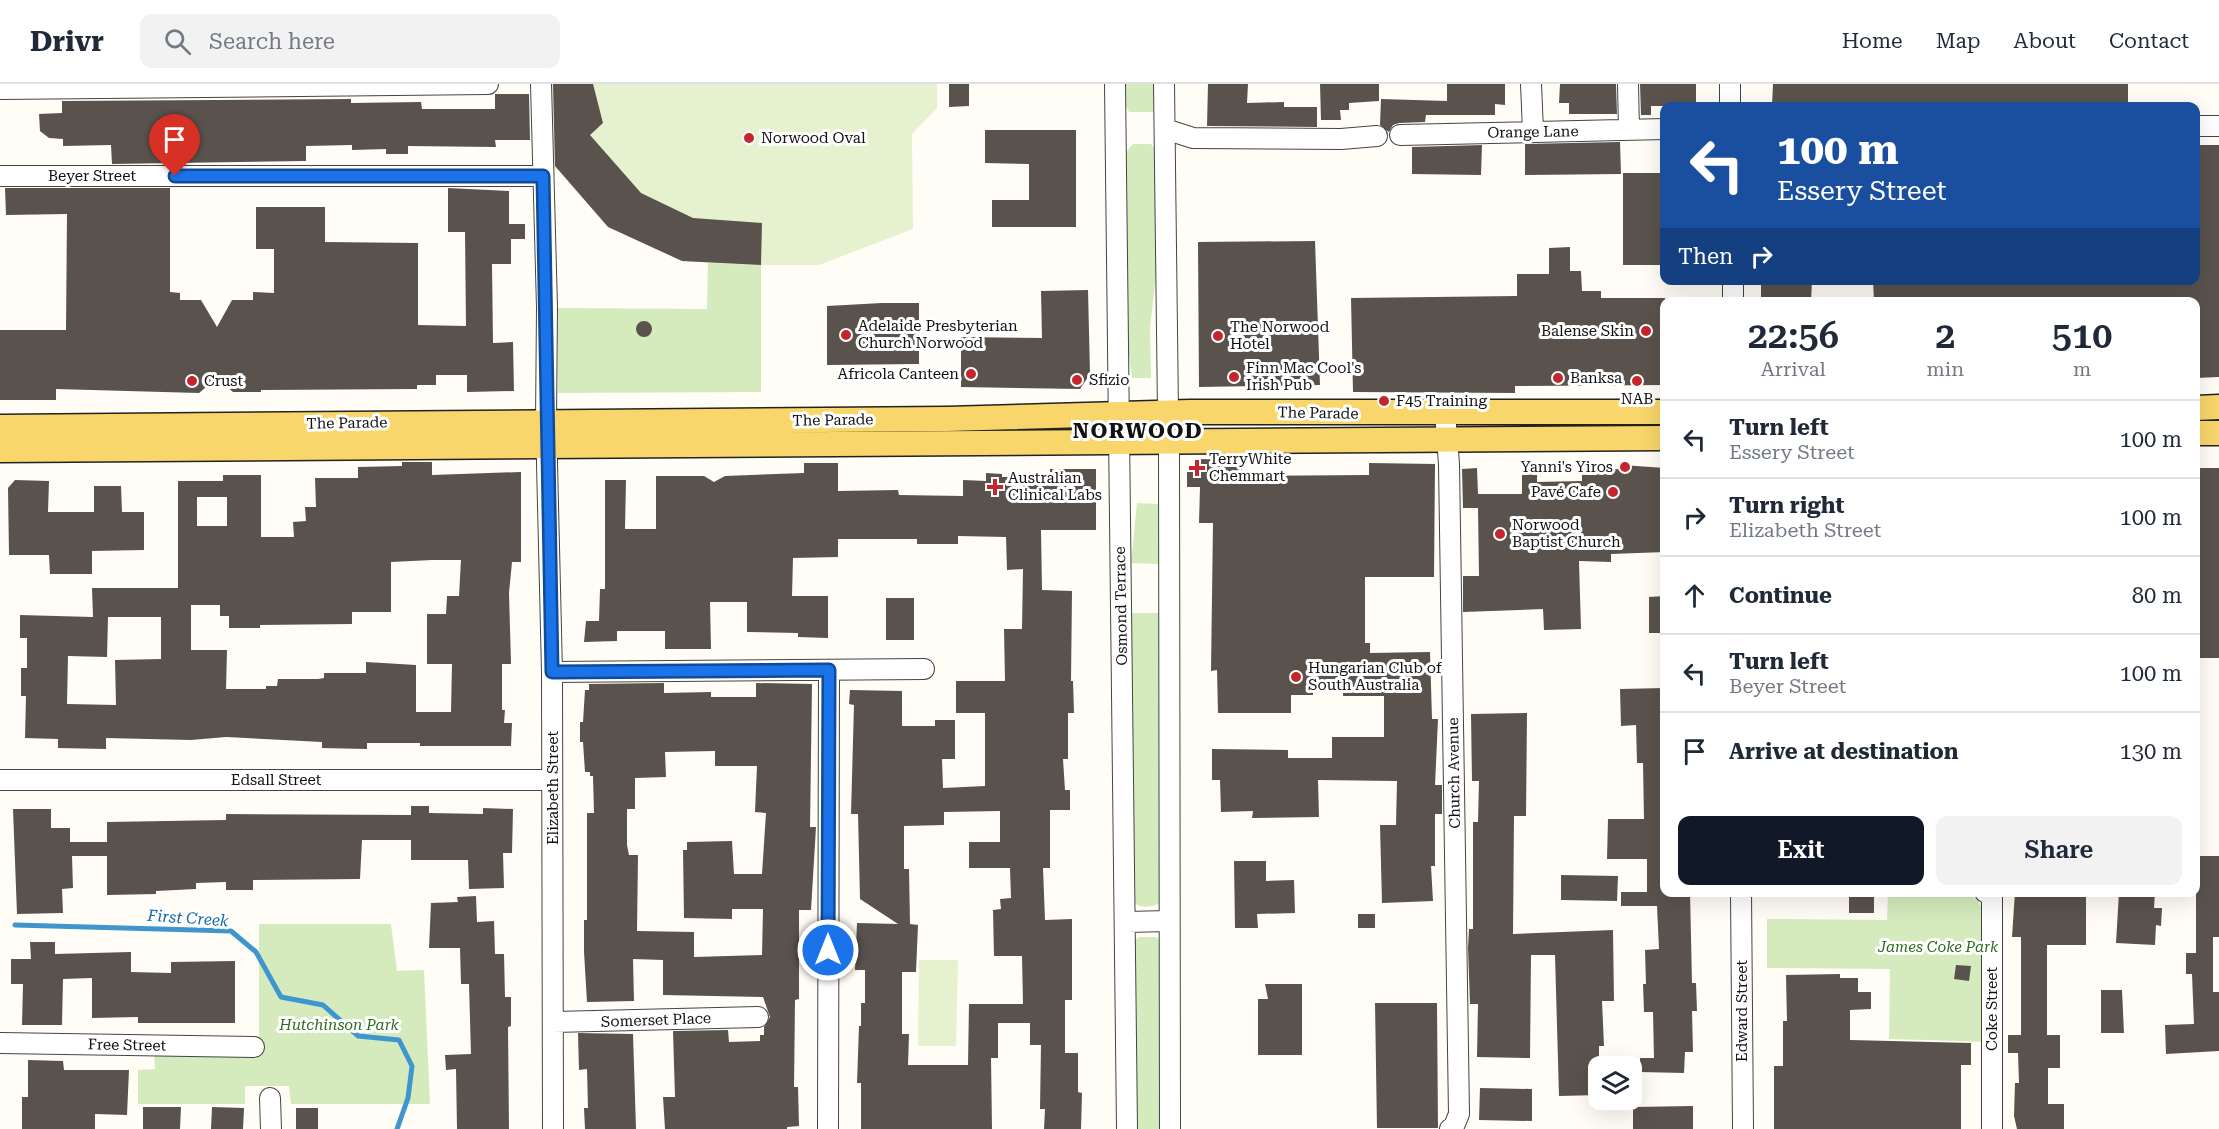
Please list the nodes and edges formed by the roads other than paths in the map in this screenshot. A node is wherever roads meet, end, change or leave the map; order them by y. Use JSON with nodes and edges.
{"nodes":[{"id":1,"x":488,"y":84,"type":"edge"},
{"id":2,"x":541,"y":84,"type":"edge"},
{"id":3,"x":1115,"y":84,"type":"edge"},
{"id":4,"x":1164,"y":84,"type":"edge"},
{"id":5,"x":1531,"y":84,"type":"edge"},
{"id":6,"x":1628,"y":84,"type":"edge"},
{"id":7,"x":1730,"y":84,"type":"edge"},
{"id":8,"x":305,"y":85,"type":"edge"},
{"id":9,"x":0,"y":89,"type":"edge"},
{"id":10,"x":1730,"y":102,"type":"edge"},
{"id":11,"x":2200,"y":126,"type":"edge"},
{"id":12,"x":2219,"y":126,"type":"edge"},
{"id":13,"x":1165,"y":129,"type":"junction"},
{"id":14,"x":1660,"y":129,"type":"edge"},
{"id":15,"x":1629,"y":130,"type":"junction"},
{"id":16,"x":1533,"y":131,"type":"junction"},
{"id":17,"x":1400,"y":135,"type":"dead end"},
{"id":18,"x":1377,"y":136,"type":"dead end"},
{"id":19,"x":0,"y":176,"type":"edge"},
{"id":20,"x":543,"y":176,"type":"junction"},
{"id":21,"x":2200,"y":408,"type":"edge"},
{"id":22,"x":2219,"y":408,"type":"edge"},
{"id":23,"x":1168,"y":412,"type":"junction"},
{"id":24,"x":1660,"y":412,"type":"edge"},
{"id":25,"x":1445,"y":413,"type":"junction"},
{"id":26,"x":1119,"y":414,"type":"junction"},
{"id":27,"x":826,"y":420,"type":"junction"},
{"id":28,"x":546,"y":421,"type":"junction"},
{"id":29,"x":2,"y":424,"type":"edge"},
{"id":30,"x":2200,"y":433,"type":"edge"},
{"id":31,"x":2219,"y":433,"type":"edge"},
{"id":32,"x":255,"y":436,"type":"junction"},
{"id":33,"x":1660,"y":438,"type":"edge"},
{"id":34,"x":1446,"y":441,"type":"junction"},
{"id":35,"x":1169,"y":442,"type":"junction"},
{"id":36,"x":1118,"y":443,"type":"junction"},
{"id":37,"x":826,"y":445,"type":"junction"},
{"id":38,"x":547,"y":447,"type":"junction"},
{"id":39,"x":0,"y":450,"type":"edge"},
{"id":40,"x":924,"y":669,"type":"dead end"},
{"id":41,"x":829,"y":670,"type":"junction"},
{"id":42,"x":552,"y":672,"type":"junction"},
{"id":43,"x":0,"y":780,"type":"edge"},
{"id":44,"x":552,"y":780,"type":"junction"},
{"id":45,"x":1741,"y":897,"type":"edge"},
{"id":46,"x":1992,"y":897,"type":"edge"},
{"id":47,"x":1169,"y":921,"type":"junction"},
{"id":48,"x":1126,"y":922,"type":"junction"},
{"id":49,"x":758,"y":1017,"type":"dead end"},
{"id":50,"x":554,"y":1022,"type":"junction"},
{"id":51,"x":0,"y":1043,"type":"edge"},
{"id":52,"x":254,"y":1047,"type":"dead end"},
{"id":53,"x":270,"y":1098,"type":"dead end"},
{"id":54,"x":270,"y":1129,"type":"edge"},
{"id":55,"x":553,"y":1129,"type":"edge"},
{"id":56,"x":828,"y":1129,"type":"edge"},
{"id":57,"x":1127,"y":1129,"type":"edge"},
{"id":58,"x":1170,"y":1129,"type":"edge"},
{"id":59,"x":1450,"y":1129,"type":"edge"},
{"id":60,"x":1743,"y":1129,"type":"edge"},
{"id":61,"x":1992,"y":1129,"type":"edge"}],
"edges":[{"from":1,"to":8,"type":"street"},
{"from":2,"to":20,"type":"street","name":"Elizabeth Street"},
{"from":3,"to":26,"type":"street","name":"Osmond Terrace"},
{"from":4,"to":13,"type":"street"},
{"from":5,"to":16,"type":"street"},
{"from":6,"to":15,"type":"street"},
{"from":7,"to":10,"type":"street"},
{"from":8,"to":9,"type":"street"},
{"from":11,"to":12,"type":"street"},
{"from":13,"to":18,"type":"street"},
{"from":13,"to":23,"type":"street"},
{"from":14,"to":15,"type":"street","name":"Orange Lane"},
{"from":15,"to":16,"type":"street","name":"Orange Lane"},
{"from":16,"to":17,"type":"street","name":"Orange Lane"},
{"from":19,"to":20,"type":"street","name":"Beyer Street"},
{"from":20,"to":28,"type":"street","name":"Elizabeth Street"},
{"from":21,"to":22,"type":"main road"},
{"from":23,"to":25,"type":"main road","name":"The Parade"},
{"from":23,"to":26,"type":"main road","name":"The Parade"},
{"from":23,"to":35,"type":"main road"},
{"from":24,"to":25,"type":"main road","name":"The Parade"},
{"from":25,"to":34,"type":"street","name":"Church Avenue"},
{"from":26,"to":27,"type":"main road","name":"The Parade"},
{"from":26,"to":36,"type":"street","name":"Osmond Terrace"},
{"from":27,"to":28,"type":"main road","name":"The Parade"},
{"from":27,"to":37,"type":"main road"},
{"from":28,"to":32,"type":"main road","name":"The Parade"},
{"from":28,"to":38,"type":"street","name":"Elizabeth Street"},
{"from":29,"to":32,"type":"main road","name":"The Parade"},
{"from":30,"to":31,"type":"main road"},
{"from":32,"to":38,"type":"main road","name":"The Parade"},
{"from":32,"to":39,"type":"main road","name":"The Parade"},
{"from":33,"to":34,"type":"main road","name":"The Parade"},
{"from":34,"to":35,"type":"main road","name":"The Parade"},
{"from":34,"to":59,"type":"street","name":"Church Avenue"},
{"from":35,"to":36,"type":"main road","name":"The Parade"},
{"from":35,"to":47,"type":"street"},
{"from":36,"to":37,"type":"main road","name":"The Parade"},
{"from":36,"to":48,"type":"street","name":"Osmond Terrace"},
{"from":37,"to":38,"type":"main road","name":"The Parade"},
{"from":38,"to":42,"type":"street","name":"Elizabeth Street"},
{"from":40,"to":41,"type":"street"},
{"from":41,"to":42,"type":"street"},
{"from":41,"to":56,"type":"street"},
{"from":42,"to":44,"type":"street","name":"Elizabeth Street"},
{"from":43,"to":44,"type":"street","name":"Edsall Street"},
{"from":44,"to":50,"type":"street","name":"Elizabeth Street"},
{"from":45,"to":60,"type":"street","name":"Edward Street"},
{"from":46,"to":61,"type":"street","name":"Coke Street"},
{"from":47,"to":48,"type":"street"},
{"from":47,"to":58,"type":"street"},
{"from":48,"to":57,"type":"street","name":"Osmond Terrace"},
{"from":49,"to":50,"type":"street","name":"Somerset Place"},
{"from":50,"to":55,"type":"street","name":"Elizabeth Street"},
{"from":51,"to":52,"type":"street","name":"Free Street"},
{"from":53,"to":54,"type":"street"}]}
